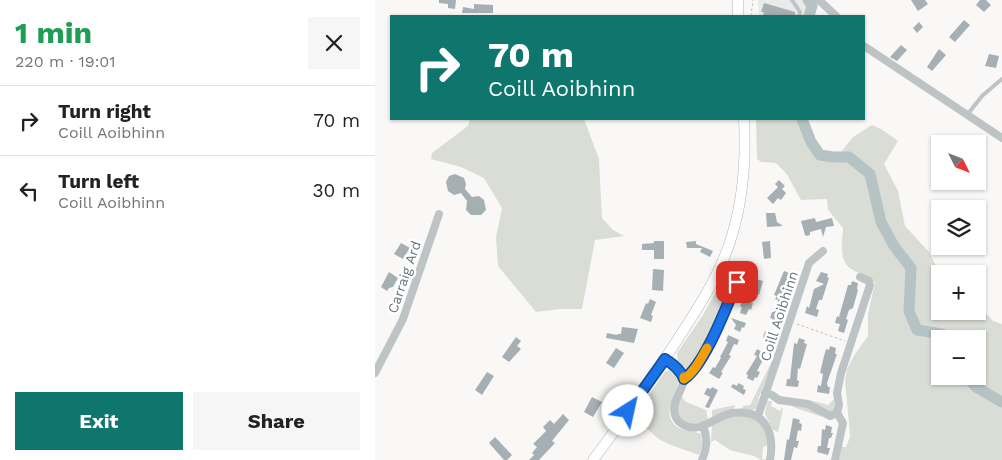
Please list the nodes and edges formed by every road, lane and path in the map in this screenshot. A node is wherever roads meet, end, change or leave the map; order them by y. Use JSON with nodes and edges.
{"nodes":[{"id":1,"x":738,"y":0,"type":"edge"},
{"id":2,"x":753,"y":0,"type":"edge"},
{"id":3,"x":792,"y":0,"type":"edge"},
{"id":4,"x":819,"y":0,"type":"edge"},
{"id":5,"x":738,"y":15,"type":"edge"},
{"id":6,"x":751,"y":15,"type":"edge"},
{"id":7,"x":799,"y":15,"type":"edge"},
{"id":8,"x":834,"y":15,"type":"edge"},
{"id":9,"x":865,"y":47,"type":"edge"},
{"id":10,"x":1002,"y":78,"type":"edge"},
{"id":11,"x":967,"y":115,"type":"junction"},
{"id":12,"x":744,"y":120,"type":"edge"},
{"id":13,"x":1002,"y":138,"type":"edge"},
{"id":14,"x":439,"y":214,"type":"dead end"},
{"id":15,"x":823,"y":251,"type":"dead end"},
{"id":16,"x":860,"y":277,"type":"dead end"},
{"id":17,"x":737,"y":282,"type":"dead end"},
{"id":18,"x":789,"y":322,"type":"junction"},
{"id":19,"x":851,"y":342,"type":"junction"},
{"id":20,"x":665,"y":359,"type":"junction"},
{"id":21,"x":375,"y":374,"type":"edge"},
{"id":22,"x":684,"y":379,"type":"junction"},
{"id":23,"x":765,"y":393,"type":"junction"},
{"id":24,"x":837,"y":413,"type":"junction"},
{"id":25,"x":758,"y":416,"type":"junction"},
{"id":26,"x":703,"y":426,"type":"junction"},
{"id":27,"x":593,"y":460,"type":"edge"},
{"id":28,"x":702,"y":460,"type":"edge"},
{"id":29,"x":770,"y":460,"type":"edge"},
{"id":30,"x":835,"y":460,"type":"edge"}],
"edges":[{"from":1,"to":5,"type":"main road"},
{"from":2,"to":6,"type":"path"},
{"from":3,"to":7,"type":"lane"},
{"from":4,"to":8,"type":"street"},
{"from":9,"to":11,"type":"street"},
{"from":10,"to":11,"type":"lane"},
{"from":11,"to":13,"type":"street"},
{"from":12,"to":20,"type":"main road"},
{"from":14,"to":21,"type":"street","name":"Carraig Ard"},
{"from":15,"to":18,"type":"street","name":"Coill Aoibhinn"},
{"from":16,"to":19,"type":"street"},
{"from":17,"to":22,"type":"street"},
{"from":18,"to":19,"type":"path"},
{"from":18,"to":23,"type":"street","name":"Coill Aoibhinn"},
{"from":19,"to":24,"type":"street"},
{"from":20,"to":22,"type":"street"},
{"from":20,"to":27,"type":"main road"},
{"from":22,"to":26,"type":"street"},
{"from":23,"to":24,"type":"street"},
{"from":23,"to":25,"type":"street","name":"Coill Aoibhinn"},
{"from":24,"to":30,"type":"street"},
{"from":25,"to":26,"type":"street"},
{"from":25,"to":29,"type":"street"},
{"from":26,"to":28,"type":"street"}]}
